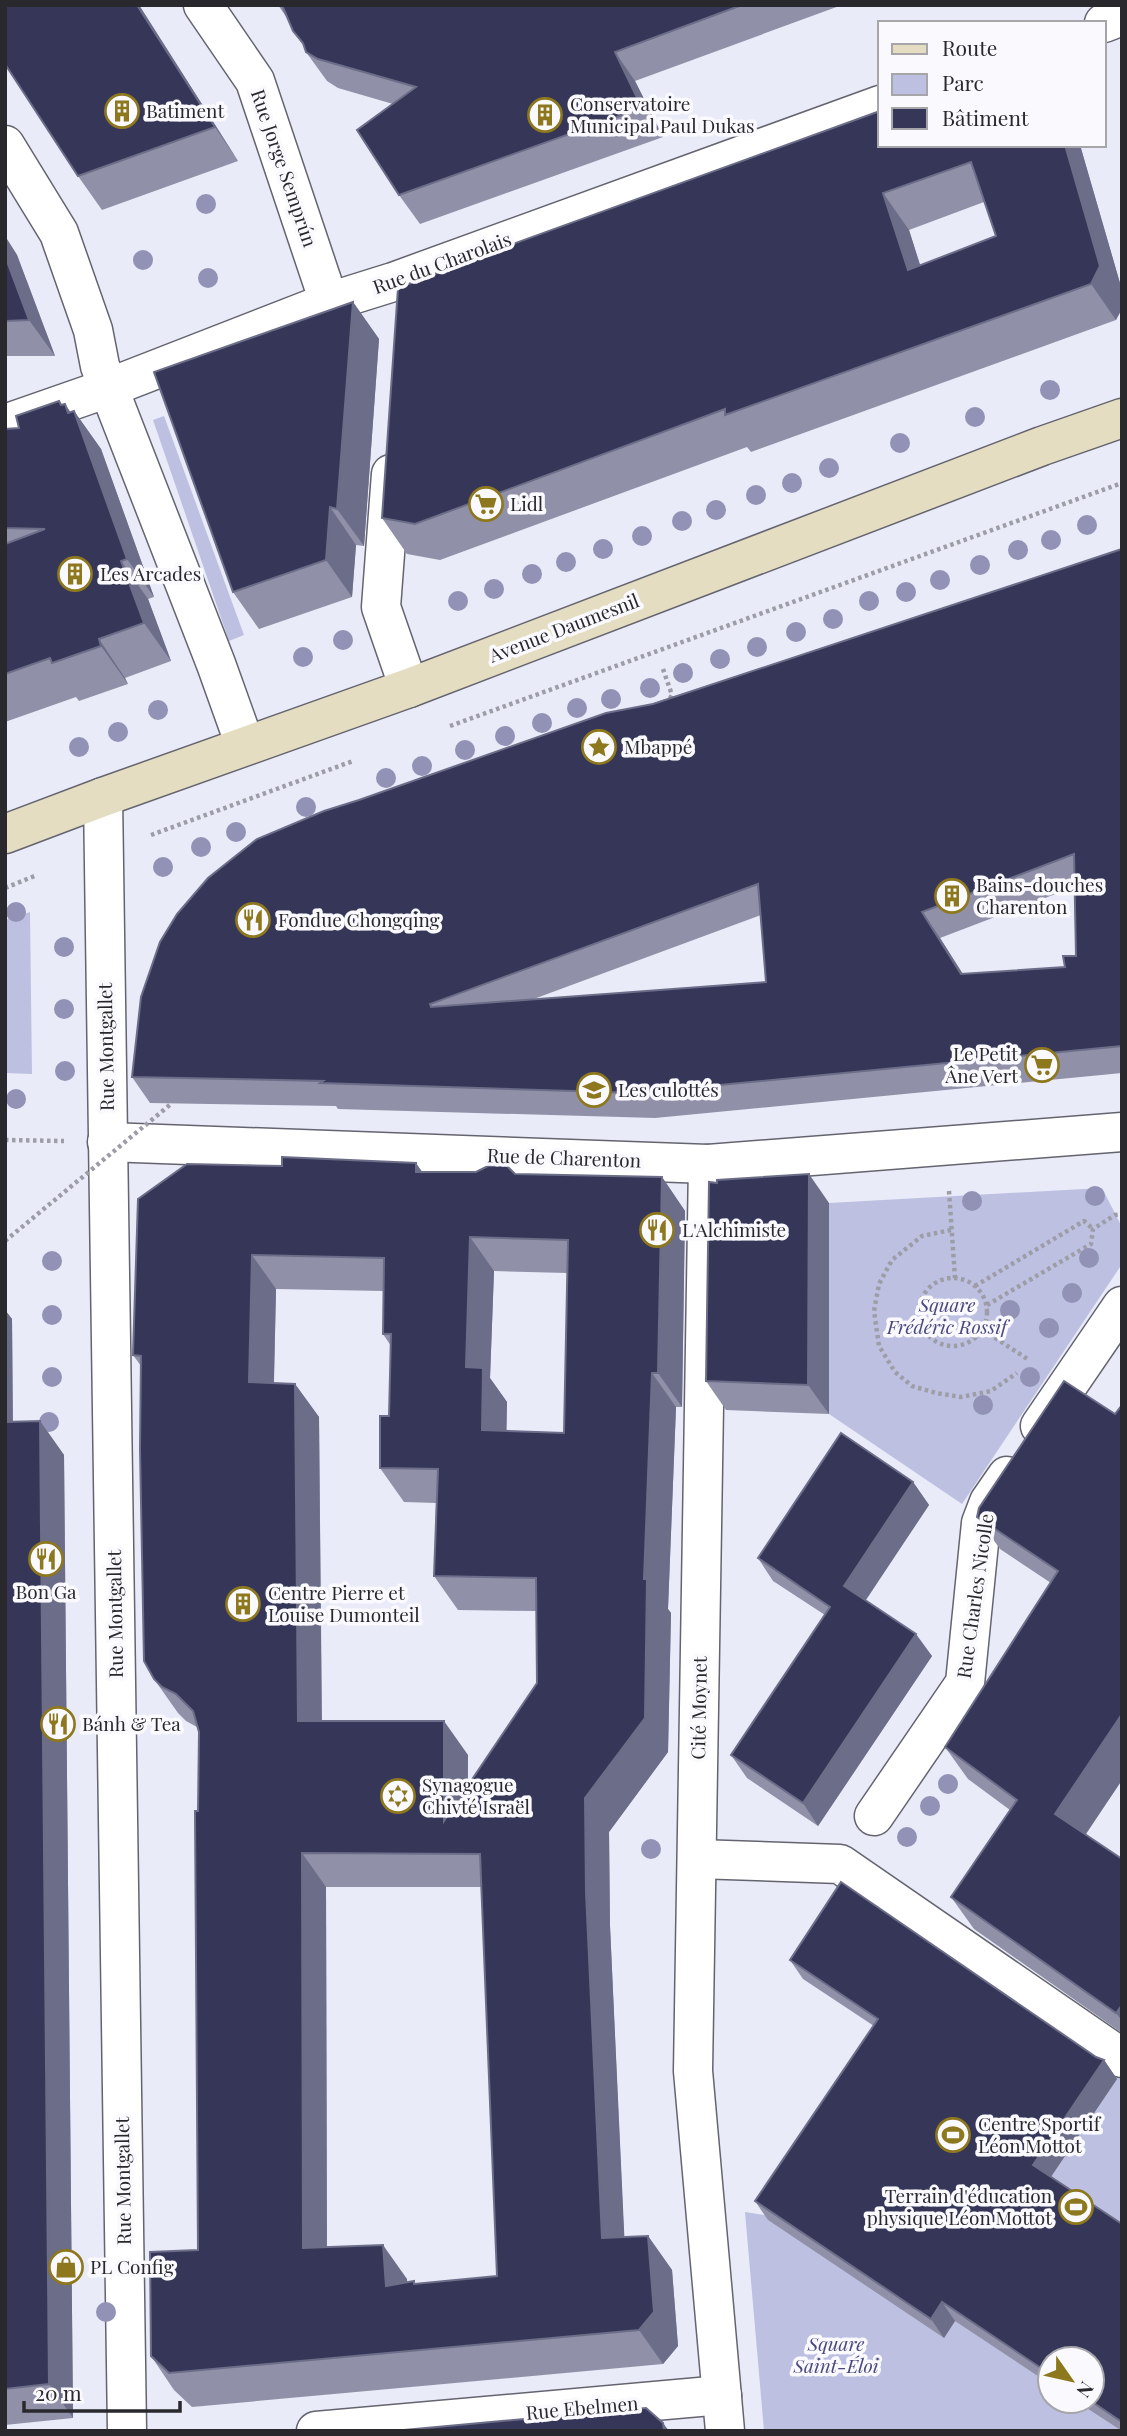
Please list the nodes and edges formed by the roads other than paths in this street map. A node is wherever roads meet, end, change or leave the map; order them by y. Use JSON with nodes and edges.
{"nodes":[{"id":1,"x":203,"y":5,"type":"edge"},
{"id":2,"x":878,"y":106,"type":"edge"},
{"id":3,"x":5,"y":145,"type":"edge"},
{"id":4,"x":329,"y":302,"type":"junction"},
{"id":5,"x":108,"y":388,"type":"junction"},
{"id":6,"x":1122,"y":418,"type":"edge"},
{"id":7,"x":5,"y":424,"type":"edge"},
{"id":8,"x":393,"y":444,"type":"edge"},
{"id":9,"x":409,"y":688,"type":"junction"},
{"id":10,"x":245,"y":745,"type":"junction"},
{"id":11,"x":103,"y":797,"type":"junction"},
{"id":12,"x":5,"y":834,"type":"edge"},
{"id":13,"x":1122,"y":1132,"type":"edge"},
{"id":14,"x":107,"y":1142,"type":"junction"},
{"id":15,"x":708,"y":1164,"type":"junction"},
{"id":16,"x":1122,"y":1306,"type":"edge"},
{"id":17,"x":874,"y":1816,"type":"dead end"},
{"id":18,"x":697,"y":1859,"type":"junction"},
{"id":19,"x":1122,"y":2058,"type":"edge"},
{"id":20,"x":723,"y":2413,"type":"edge"},
{"id":21,"x":127,"y":2431,"type":"edge"},
{"id":22,"x":316,"y":2431,"type":"edge"}],
"edges":[{"from":1,"to":4,"type":"street","name":"Rue Jorge Semprún"},
{"from":2,"to":4,"type":"street","name":"Rue du Charolais"},
{"from":3,"to":5,"type":"street"},
{"from":4,"to":5,"type":"street","name":"Rue du Charolais"},
{"from":5,"to":7,"type":"street","name":"Rue du Charolais"},
{"from":5,"to":10,"type":"street"},
{"from":6,"to":9,"type":"main road","name":"Avenue Daumesnil"},
{"from":8,"to":9,"type":"street"},
{"from":9,"to":10,"type":"main road","name":"Avenue Daumesnil"},
{"from":10,"to":11,"type":"main road","name":"Avenue Daumesnil"},
{"from":11,"to":12,"type":"main road","name":"Avenue Daumesnil"},
{"from":11,"to":14,"type":"street","name":"Rue Montgallet"},
{"from":13,"to":15,"type":"street","name":"Rue de Charenton"},
{"from":14,"to":15,"type":"street","name":"Rue de Charenton"},
{"from":14,"to":21,"type":"street","name":"Rue Montgallet"},
{"from":15,"to":18,"type":"street","name":"Cité Moynet"},
{"from":16,"to":17,"type":"street","name":"Rue Charles Nicolle"},
{"from":18,"to":19,"type":"street"},
{"from":18,"to":20,"type":"street","name":"Cité Moynet"},
{"from":20,"to":22,"type":"street","name":"Rue Ebelmen"}]}
